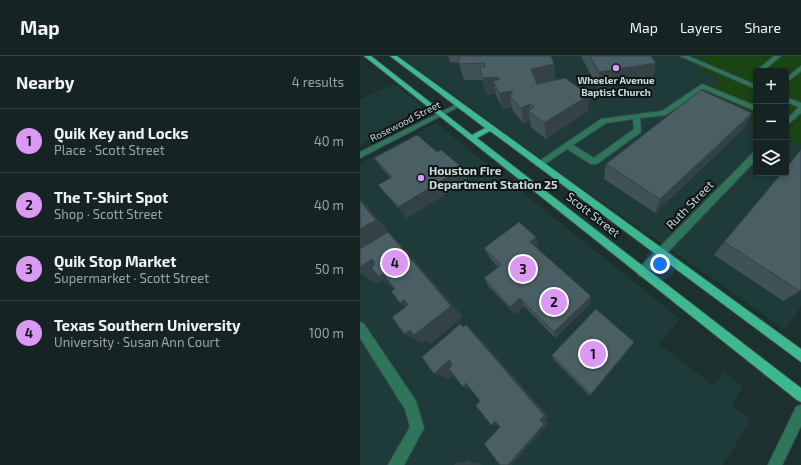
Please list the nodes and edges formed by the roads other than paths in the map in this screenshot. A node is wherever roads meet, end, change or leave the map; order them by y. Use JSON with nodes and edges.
{"nodes":[{"id":1,"x":366,"y":56,"type":"edge"},
{"id":2,"x":393,"y":56,"type":"edge"},
{"id":3,"x":684,"y":56,"type":"edge"},
{"id":4,"x":778,"y":56,"type":"edge"},
{"id":5,"x":763,"y":68,"type":"edge"},
{"id":6,"x":801,"y":68,"type":"edge"},
{"id":7,"x":753,"y":76,"type":"edge"},
{"id":8,"x":789,"y":78,"type":"edge"},
{"id":9,"x":745,"y":82,"type":"junction"},
{"id":10,"x":753,"y":86,"type":"edge"},
{"id":11,"x":789,"y":100,"type":"edge"},
{"id":12,"x":459,"y":105,"type":"junction"},
{"id":13,"x":801,"y":106,"type":"edge"},
{"id":14,"x":753,"y":108,"type":"edge"},
{"id":15,"x":801,"y":109,"type":"edge"},
{"id":16,"x":441,"y":114,"type":"junction"},
{"id":17,"x":636,"y":117,"type":"junction"},
{"id":18,"x":789,"y":120,"type":"edge"},
{"id":19,"x":490,"y":128,"type":"junction"},
{"id":20,"x":472,"y":138,"type":"junction"},
{"id":21,"x":567,"y":145,"type":"junction"},
{"id":22,"x":360,"y":155,"type":"edge"},
{"id":23,"x":753,"y":158,"type":"edge"},
{"id":24,"x":539,"y":164,"type":"junction"},
{"id":25,"x":661,"y":252,"type":"junction"},
{"id":26,"x":642,"y":272,"type":"junction"},
{"id":27,"x":360,"y":328,"type":"edge"},
{"id":28,"x":801,"y":356,"type":"edge"},
{"id":29,"x":801,"y":396,"type":"edge"},
{"id":30,"x":801,"y":412,"type":"edge"},
{"id":31,"x":395,"y":465,"type":"edge"},
{"id":32,"x":775,"y":465,"type":"edge"}],
"edges":[{"from":1,"to":16,"type":"main road","name":"Scott Street"},
{"from":2,"to":12,"type":"main road","name":"Scott Street"},
{"from":3,"to":9,"type":"street"},
{"from":4,"to":5,"type":"street"},
{"from":6,"to":8,"type":"street"},
{"from":7,"to":9,"type":"street"},
{"from":9,"to":10,"type":"street"},
{"from":11,"to":13,"type":"street"},
{"from":12,"to":16,"type":"street","name":"Rosewood Street"},
{"from":12,"to":19,"type":"main road","name":"Scott Street"},
{"from":14,"to":17,"type":"street"},
{"from":15,"to":18,"type":"street"},
{"from":16,"to":20,"type":"main road","name":"Scott Street"},
{"from":16,"to":22,"type":"street","name":"Rosewood Street"},
{"from":17,"to":21,"type":"street"},
{"from":17,"to":21,"type":"street"},
{"from":19,"to":20,"type":"main road"},
{"from":19,"to":24,"type":"main road","name":"Scott Street"},
{"from":20,"to":26,"type":"main road","name":"Scott Street"},
{"from":21,"to":24,"type":"street"},
{"from":23,"to":25,"type":"street","name":"Ruth Street"},
{"from":24,"to":25,"type":"main road","name":"Scott Street"},
{"from":25,"to":26,"type":"street","name":"Ruth Street"},
{"from":25,"to":28,"type":"main road","name":"Scott Street"},
{"from":26,"to":29,"type":"main road","name":"Scott Street"},
{"from":27,"to":31,"type":"street"},
{"from":30,"to":32,"type":"street"}]}
